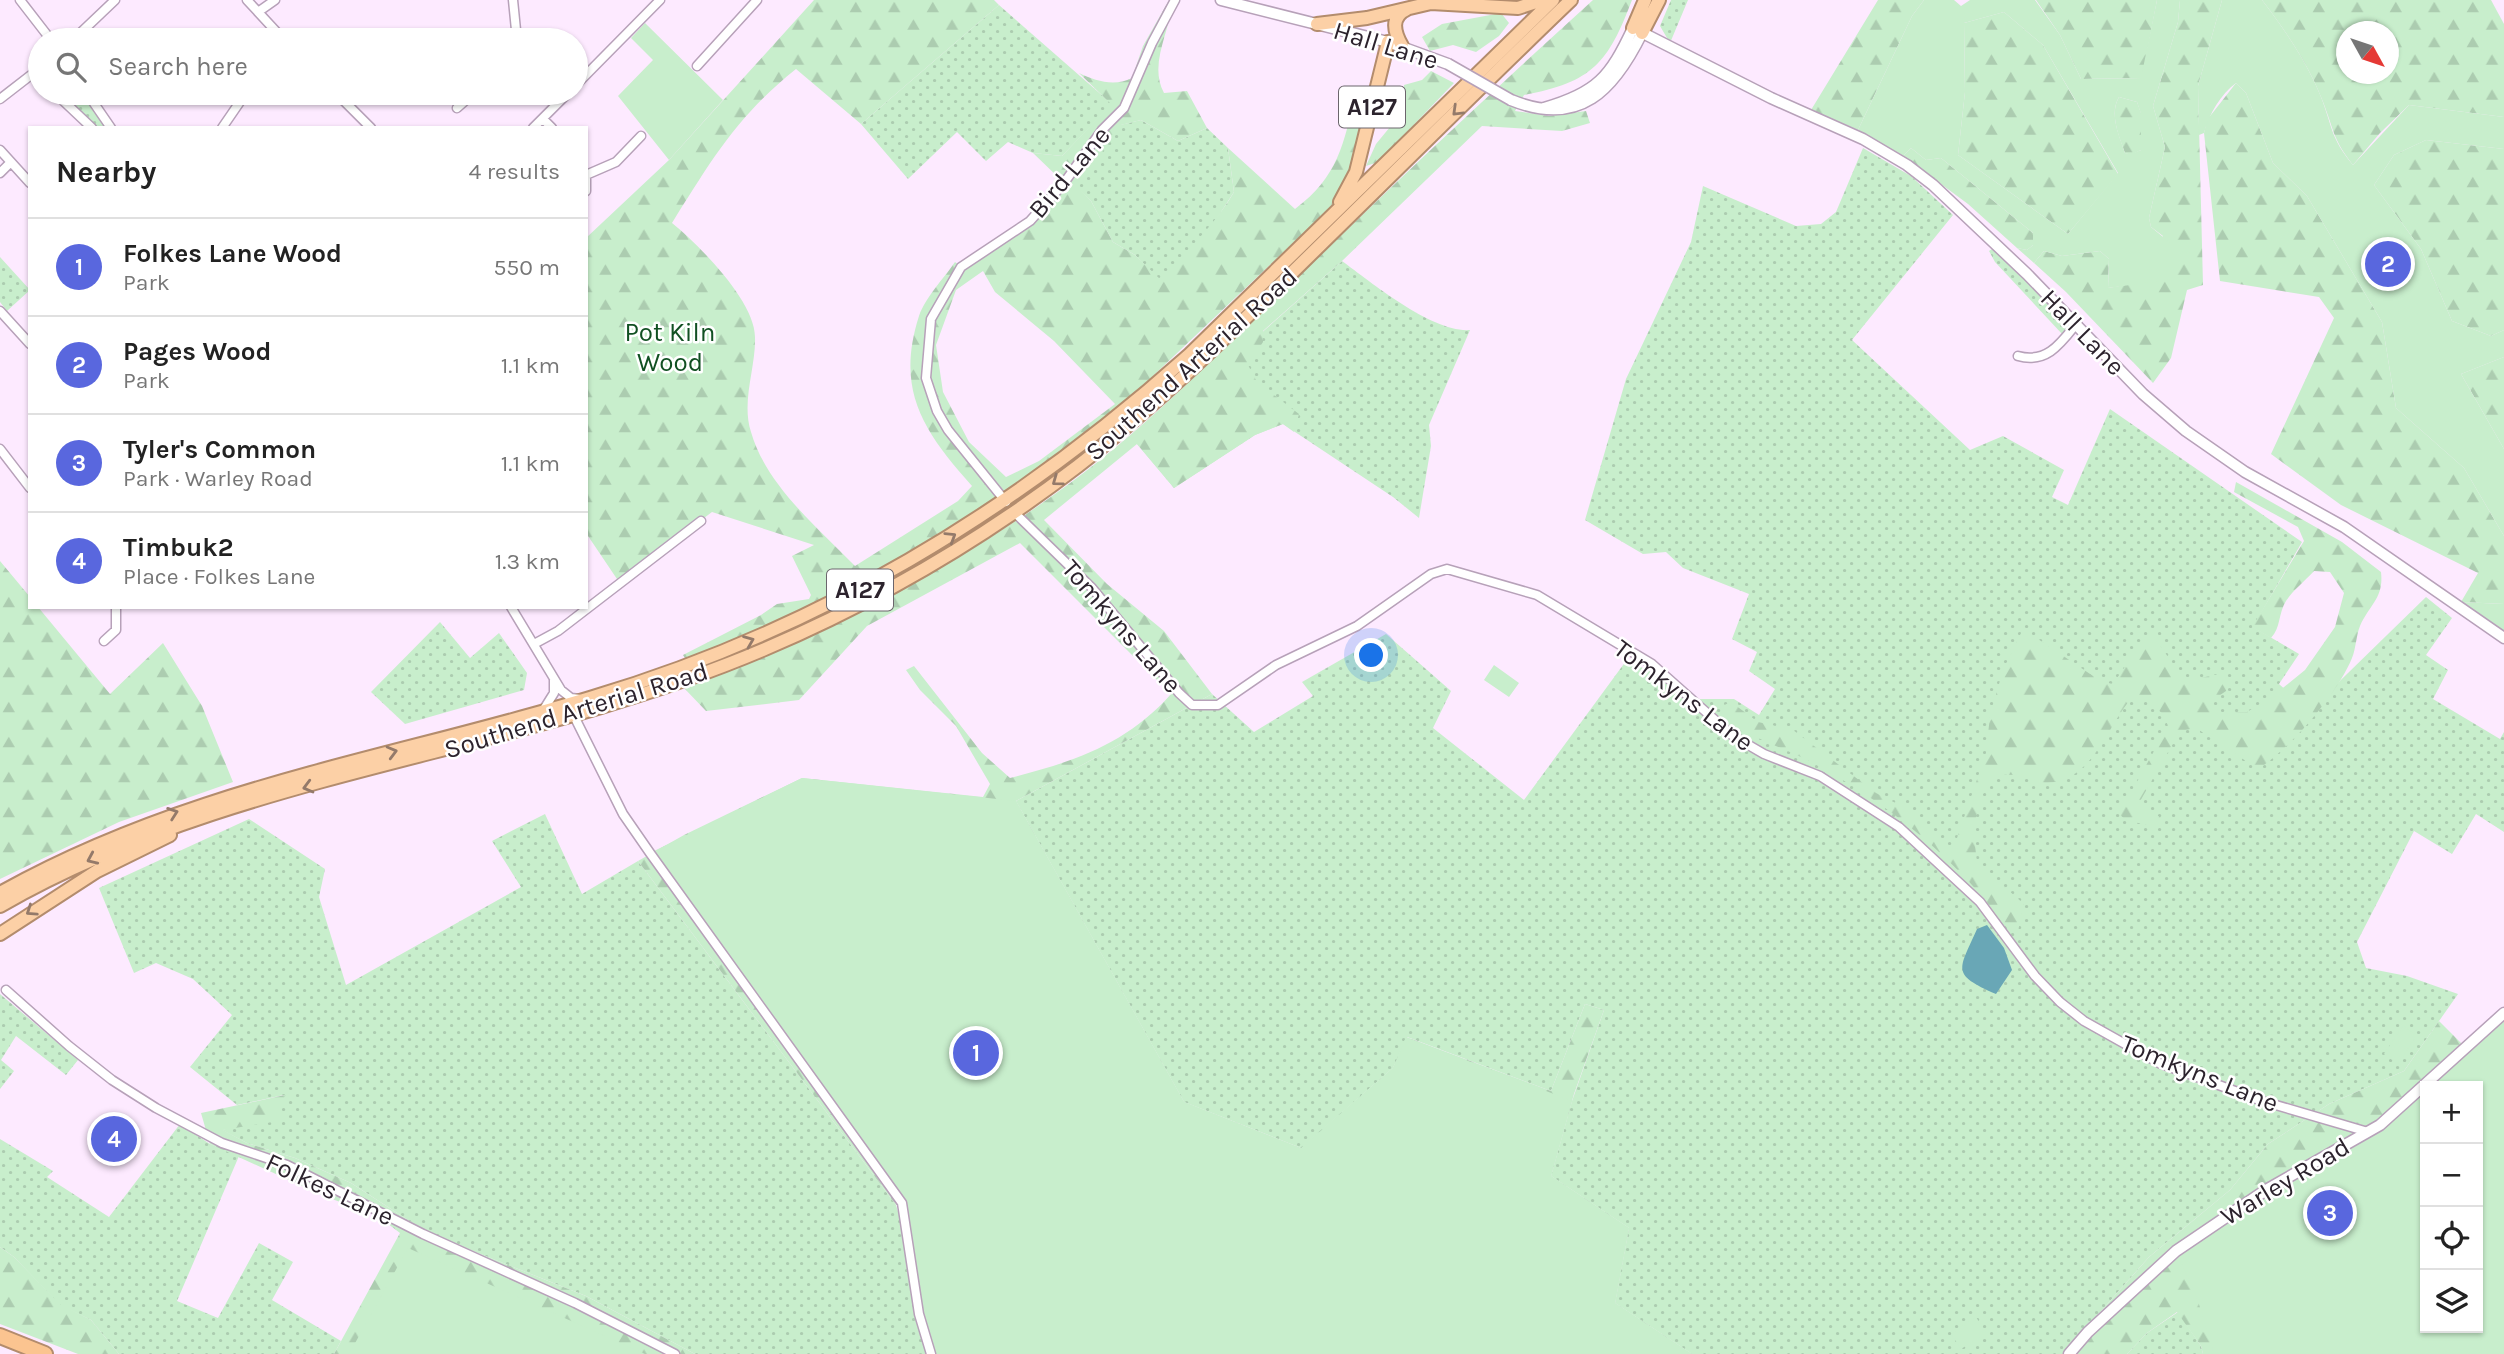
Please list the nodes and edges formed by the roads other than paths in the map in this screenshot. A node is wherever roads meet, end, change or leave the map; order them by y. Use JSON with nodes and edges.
{"nodes":[{"id":1,"x":20,"y":0,"type":"edge"},
{"id":2,"x":115,"y":0,"type":"edge"},
{"id":3,"x":247,"y":0,"type":"edge"},
{"id":4,"x":275,"y":0,"type":"edge"},
{"id":5,"x":513,"y":0,"type":"edge"},
{"id":6,"x":660,"y":0,"type":"edge"},
{"id":7,"x":757,"y":0,"type":"edge"},
{"id":8,"x":1175,"y":0,"type":"edge"},
{"id":9,"x":1221,"y":0,"type":"edge"},
{"id":10,"x":1542,"y":0,"type":"edge"},
{"id":11,"x":1553,"y":0,"type":"edge"},
{"id":12,"x":1574,"y":0,"type":"edge"},
{"id":13,"x":1645,"y":0,"type":"edge"},
{"id":14,"x":1659,"y":0,"type":"edge"},
{"id":15,"x":1411,"y":6,"type":"junction"},
{"id":16,"x":258,"y":12,"type":"junction"},
{"id":17,"x":1317,"y":24,"type":"junction"},
{"id":18,"x":42,"y":28,"type":"edge"},
{"id":19,"x":86,"y":28,"type":"edge"},
{"id":20,"x":273,"y":28,"type":"edge"},
{"id":21,"x":516,"y":28,"type":"edge"},
{"id":22,"x":1638,"y":31,"type":"junction"},
{"id":23,"x":1657,"y":40,"type":"junction"},
{"id":24,"x":1388,"y":42,"type":"junction"},
{"id":25,"x":1402,"y":46,"type":"junction"},
{"id":26,"x":1634,"y":51,"type":"junction"},
{"id":27,"x":697,"y":65,"type":"dead end"},
{"id":28,"x":588,"y":73,"type":"edge"},
{"id":29,"x":28,"y":79,"type":"edge"},
{"id":30,"x":0,"y":99,"type":"edge"},
{"id":31,"x":67,"y":105,"type":"edge"},
{"id":32,"x":95,"y":105,"type":"edge"},
{"id":33,"x":235,"y":105,"type":"edge"},
{"id":34,"x":348,"y":105,"type":"edge"},
{"id":35,"x":460,"y":105,"type":"edge"},
{"id":36,"x":554,"y":105,"type":"edge"},
{"id":37,"x":457,"y":108,"type":"dead end"},
{"id":38,"x":1544,"y":108,"type":"junction"},
{"id":39,"x":543,"y":118,"type":"junction"},
{"id":40,"x":90,"y":126,"type":"edge"},
{"id":41,"x":110,"y":126,"type":"edge"},
{"id":42,"x":223,"y":126,"type":"edge"},
{"id":43,"x":369,"y":126,"type":"edge"},
{"id":44,"x":535,"y":126,"type":"edge"},
{"id":45,"x":550,"y":126,"type":"edge"},
{"id":46,"x":641,"y":136,"type":"dead end"},
{"id":47,"x":0,"y":150,"type":"edge"},
{"id":48,"x":10,"y":163,"type":"junction"},
{"id":49,"x":0,"y":173,"type":"edge"},
{"id":50,"x":588,"y":176,"type":"edge"},
{"id":51,"x":28,"y":181,"type":"edge"},
{"id":52,"x":1330,"y":218,"type":"junction"},
{"id":53,"x":0,"y":311,"type":"edge"},
{"id":54,"x":2077,"y":323,"type":"junction"},
{"id":55,"x":28,"y":342,"type":"edge"},
{"id":56,"x":2018,"y":355,"type":"dead end"},
{"id":57,"x":0,"y":449,"type":"edge"},
{"id":58,"x":28,"y":485,"type":"edge"},
{"id":59,"x":1010,"y":507,"type":"junction"},
{"id":60,"x":701,"y":521,"type":"dead end"},
{"id":61,"x":588,"y":608,"type":"edge"},
{"id":62,"x":116,"y":609,"type":"edge"},
{"id":63,"x":512,"y":609,"type":"edge"},
{"id":64,"x":587,"y":609,"type":"edge"},
{"id":65,"x":2504,"y":638,"type":"edge"},
{"id":66,"x":104,"y":641,"type":"dead end"},
{"id":67,"x":534,"y":644,"type":"junction"},
{"id":68,"x":555,"y":680,"type":"junction"},
{"id":69,"x":593,"y":698,"type":"junction"},
{"id":70,"x":539,"y":713,"type":"junction"},
{"id":71,"x":574,"y":716,"type":"junction"},
{"id":72,"x":245,"y":804,"type":"junction"},
{"id":73,"x":143,"y":824,"type":"junction"},
{"id":74,"x":0,"y":886,"type":"edge"},
{"id":75,"x":0,"y":893,"type":"edge"},
{"id":76,"x":0,"y":906,"type":"edge"},
{"id":77,"x":0,"y":934,"type":"edge"},
{"id":78,"x":6,"y":990,"type":"dead end"},
{"id":79,"x":2504,"y":1013,"type":"edge"},
{"id":80,"x":2368,"y":1132,"type":"junction"},
{"id":81,"x":0,"y":1336,"type":"edge"},
{"id":82,"x":45,"y":1354,"type":"edge"},
{"id":83,"x":675,"y":1354,"type":"edge"},
{"id":84,"x":931,"y":1354,"type":"edge"},
{"id":85,"x":2070,"y":1354,"type":"edge"}],
"edges":[{"from":1,"to":18,"type":"street"},
{"from":2,"to":19,"type":"street"},
{"from":3,"to":16,"type":"street"},
{"from":4,"to":16,"type":"street"},
{"from":5,"to":21,"type":"street"},
{"from":6,"to":28,"type":"street"},
{"from":7,"to":27,"type":"street"},
{"from":8,"to":59,"type":"street","name":"Bird Lane"},
{"from":9,"to":17,"type":"street","name":"Hall Lane"},
{"from":10,"to":15,"type":"highway"},
{"from":11,"to":52,"type":"highway","name":"Southend Arterial Road","number":"A127"},
{"from":12,"to":59,"type":"highway","name":"Southend Arterial Road","number":"A127","one_way":true},
{"from":13,"to":22,"type":"highway"},
{"from":14,"to":22,"type":"highway"},
{"from":15,"to":17,"type":"highway"},
{"from":15,"to":25,"type":"highway"},
{"from":16,"to":20,"type":"street"},
{"from":17,"to":24,"type":"street","name":"Hall Lane"},
{"from":22,"to":23,"type":"street","name":"Hall Lane"},
{"from":22,"to":26,"type":"street","name":"Hall Lane"},
{"from":22,"to":38,"type":"street"},
{"from":23,"to":26,"type":"street"},
{"from":23,"to":54,"type":"street","name":"Hall Lane"},
{"from":24,"to":25,"type":"street","name":"Hall Lane"},
{"from":24,"to":52,"type":"highway","number":"A127"},
{"from":25,"to":38,"type":"street","name":"Hall Lane","bridge":true},
{"from":26,"to":38,"type":"street","name":"Hall Lane"},
{"from":29,"to":30,"type":"street"},
{"from":31,"to":40,"type":"street"},
{"from":32,"to":41,"type":"street"},
{"from":33,"to":42,"type":"street"},
{"from":34,"to":43,"type":"street"},
{"from":35,"to":37,"type":"street"},
{"from":36,"to":39,"type":"street"},
{"from":39,"to":44,"type":"street"},
{"from":39,"to":45,"type":"street"},
{"from":46,"to":50,"type":"street"},
{"from":47,"to":48,"type":"street"},
{"from":48,"to":49,"type":"street"},
{"from":48,"to":51,"type":"street"},
{"from":52,"to":59,"type":"highway","name":"Southend Arterial Road","number":"A127"},
{"from":53,"to":55,"type":"street"},
{"from":54,"to":56,"type":"street"},
{"from":54,"to":65,"type":"street","name":"Hall Lane"},
{"from":57,"to":58,"type":"street"},
{"from":69,"to":59,"type":"highway","name":"Southend Arterial Road","number":"A127","one_way":true},
{"from":59,"to":71,"type":"highway","name":"Southend Arterial Road","number":"A127"},
{"from":59,"to":80,"type":"street","name":"Tomkyns Lane"},
{"from":60,"to":61,"type":"street"},
{"from":62,"to":66,"type":"street"},
{"from":63,"to":67,"type":"street"},
{"from":64,"to":67,"type":"street"},
{"from":67,"to":68,"type":"street"},
{"from":68,"to":69,"type":"street"},
{"from":68,"to":70,"type":"street"},
{"from":69,"to":70,"type":"highway","name":"Southend Arterial Road","number":"A127"},
{"from":73,"to":70,"type":"highway","name":"Southend Arterial Road","number":"A127","one_way":true},
{"from":71,"to":72,"type":"highway","name":"Southend Arterial Road","number":"A127","one_way":true},
{"from":71,"to":84,"type":"street"},
{"from":72,"to":76,"type":"highway","name":"Southend Arterial Road","number":"A127","one_way":true},
{"from":72,"to":77,"type":"highway","one_way":true},
{"from":73,"to":74,"type":"highway"},
{"from":73,"to":75,"type":"highway","name":"Southend Arterial Road","number":"A127"},
{"from":78,"to":83,"type":"street","name":"Folkes Lane"},
{"from":79,"to":80,"type":"street","name":"Warley Road"},
{"from":80,"to":85,"type":"street","name":"Warley Road"},
{"from":81,"to":82,"type":"highway"}]}
